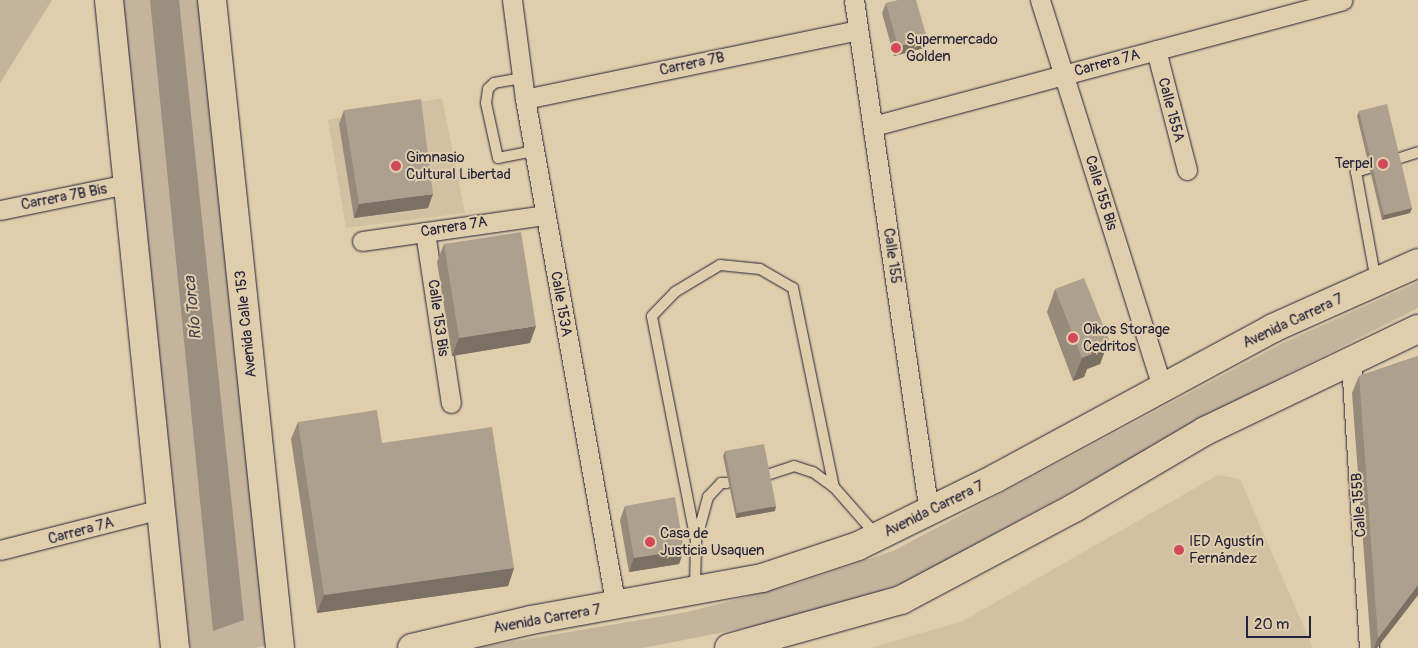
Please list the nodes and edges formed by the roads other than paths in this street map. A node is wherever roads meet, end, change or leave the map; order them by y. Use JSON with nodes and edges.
{"nodes":[{"id":1,"x":109,"y":0,"type":"edge"},
{"id":2,"x":212,"y":0,"type":"edge"},
{"id":3,"x":512,"y":0,"type":"edge"},
{"id":4,"x":854,"y":0,"type":"edge"},
{"id":5,"x":1040,"y":0,"type":"edge"},
{"id":6,"x":1342,"y":0,"type":"edge"},
{"id":7,"x":858,"y":30,"type":"junction"},
{"id":8,"x":1156,"y":50,"type":"junction"},
{"id":9,"x":1064,"y":75,"type":"junction"},
{"id":10,"x":522,"y":78,"type":"junction"},
{"id":11,"x":525,"y":99,"type":"junction"},
{"id":12,"x":873,"y":126,"type":"junction"},
{"id":13,"x":534,"y":151,"type":"junction"},
{"id":14,"x":1418,"y":152,"type":"edge"},
{"id":15,"x":1397,"y":159,"type":"edge"},
{"id":16,"x":1369,"y":168,"type":"edge"},
{"id":17,"x":1187,"y":170,"type":"dead end"},
{"id":18,"x":127,"y":184,"type":"junction"},
{"id":19,"x":0,"y":210,"type":"edge"},
{"id":20,"x":545,"y":215,"type":"junction"},
{"id":21,"x":425,"y":232,"type":"junction"},
{"id":22,"x":362,"y":241,"type":"dead end"},
{"id":23,"x":1418,"y":263,"type":"edge"},
{"id":24,"x":1376,"y":283,"type":"junction"},
{"id":25,"x":1418,"y":330,"type":"edge"},
{"id":26,"x":1350,"y":362,"type":"junction"},
{"id":27,"x":1162,"y":387,"type":"junction"},
{"id":28,"x":451,"y":403,"type":"dead end"},
{"id":29,"x":767,"y":475,"type":"edge"},
{"id":30,"x":727,"y":483,"type":"dead end"},
{"id":31,"x":834,"y":487,"type":"junction"},
{"id":32,"x":160,"y":509,"type":"junction"},
{"id":33,"x":930,"y":512,"type":"junction"},
{"id":34,"x":878,"y":537,"type":"junction"},
{"id":35,"x":696,"y":541,"type":"junction"},
{"id":36,"x":0,"y":550,"type":"edge"},
{"id":37,"x":695,"y":593,"type":"junction"},
{"id":38,"x":616,"y":607,"type":"junction"},
{"id":39,"x":175,"y":648,"type":"edge"},
{"id":40,"x":280,"y":648,"type":"edge"},
{"id":41,"x":412,"y":648,"type":"edge"},
{"id":42,"x":729,"y":648,"type":"edge"},
{"id":43,"x":1369,"y":648,"type":"edge"}],
"edges":[{"from":1,"to":18,"type":"main road"},
{"from":2,"to":40,"type":"main road","name":"Avenida Calle 153"},
{"from":3,"to":10,"type":"street","name":"Calle 153A"},
{"from":4,"to":7,"type":"street","name":"Calle 155"},
{"from":5,"to":9,"type":"street","name":"Calle 155 Bis"},
{"from":6,"to":8,"type":"street","name":"Carrera 7A"},
{"from":7,"to":11,"type":"street","name":"Carrera 7B"},
{"from":7,"to":12,"type":"street","name":"Calle 155"},
{"from":8,"to":9,"type":"street","name":"Carrera 7A"},
{"from":8,"to":17,"type":"street","name":"Calle 155A"},
{"from":9,"to":12,"type":"street","name":"Carrera 7A"},
{"from":9,"to":27,"type":"street","name":"Calle 155 Bis"},
{"from":10,"to":11,"type":"street","name":"Calle 153A"},
{"from":10,"to":13,"type":"lane"},
{"from":11,"to":13,"type":"street","name":"Calle 153A"},
{"from":12,"to":33,"type":"street","name":"Calle 155"},
{"from":13,"to":20,"type":"street","name":"Calle 153A"},
{"from":14,"to":15,"type":"lane"},
{"from":16,"to":24,"type":"lane"},
{"from":18,"to":19,"type":"street","name":"Carrera 7B Bis"},
{"from":18,"to":32,"type":"main road"},
{"from":20,"to":21,"type":"street","name":"Carrera 7A"},
{"from":20,"to":38,"type":"street","name":"Calle 153A"},
{"from":21,"to":22,"type":"street","name":"Carrera 7A"},
{"from":21,"to":28,"type":"street","name":"Calle 153 Bis"},
{"from":23,"to":24,"type":"main road","name":"Avenida Carrera 7"},
{"from":24,"to":27,"type":"main road","name":"Avenida Carrera 7"},
{"from":25,"to":26,"type":"main road"},
{"from":26,"to":42,"type":"main road"},
{"from":26,"to":43,"type":"street","name":"Calle 155B"},
{"from":27,"to":33,"type":"main road","name":"Avenida Carrera 7"},
{"from":29,"to":31,"type":"lane"},
{"from":30,"to":35,"type":"lane"},
{"from":31,"to":34,"type":"lane"},
{"from":31,"to":35,"type":"lane"},
{"from":32,"to":36,"type":"street","name":"Carrera 7A"},
{"from":32,"to":39,"type":"main road"},
{"from":33,"to":34,"type":"main road","name":"Avenida Carrera 7"},
{"from":34,"to":37,"type":"main road","name":"Avenida Carrera 7"},
{"from":35,"to":37,"type":"lane"},
{"from":37,"to":38,"type":"main road","name":"Avenida Carrera 7"},
{"from":38,"to":41,"type":"main road","name":"Avenida Carrera 7"}]}
